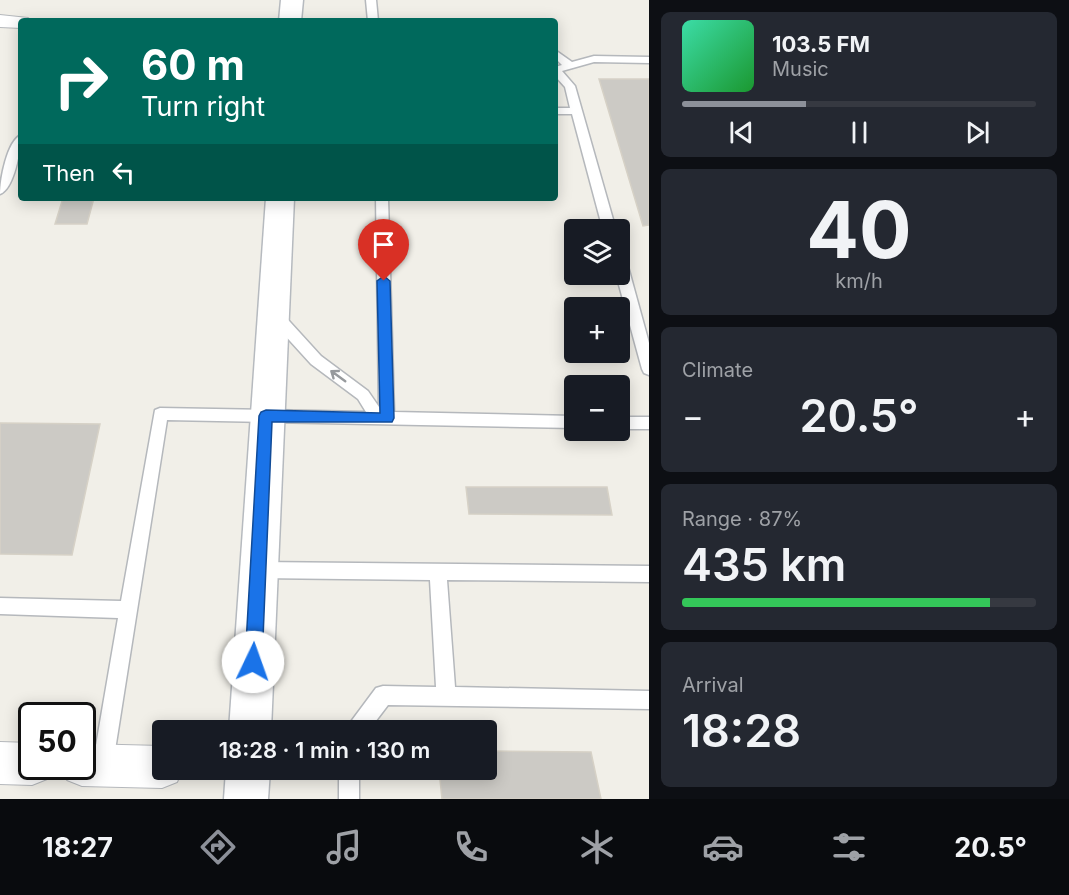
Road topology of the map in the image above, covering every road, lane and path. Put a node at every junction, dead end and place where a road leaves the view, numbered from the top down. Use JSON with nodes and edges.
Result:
{"nodes":[{"id":1,"x":292,"y":0,"type":"edge"},
{"id":2,"x":371,"y":0,"type":"edge"},
{"id":3,"x":290,"y":18,"type":"edge"},
{"id":4,"x":373,"y":18,"type":"edge"},
{"id":5,"x":0,"y":21,"type":"edge"},
{"id":6,"x":18,"y":21,"type":"edge"},
{"id":7,"x":558,"y":56,"type":"edge"},
{"id":8,"x":649,"y":60,"type":"edge"},
{"id":9,"x":569,"y":65,"type":"junction"},
{"id":10,"x":558,"y":69,"type":"edge"},
{"id":11,"x":558,"y":73,"type":"edge"},
{"id":12,"x":558,"y":111,"type":"edge"},
{"id":13,"x":577,"y":111,"type":"junction"},
{"id":14,"x":18,"y":146,"type":"edge"},
{"id":15,"x":0,"y":190,"type":"edge"},
{"id":16,"x":280,"y":201,"type":"edge"},
{"id":17,"x":382,"y":201,"type":"edge"},
{"id":18,"x":607,"y":219,"type":"edge"},
{"id":19,"x":626,"y":285,"type":"edge"},
{"id":20,"x":273,"y":312,"type":"junction"},
{"id":21,"x":649,"y":369,"type":"edge"},
{"id":22,"x":266,"y":416,"type":"junction"},
{"id":23,"x":383,"y":418,"type":"junction"},
{"id":24,"x":564,"y":422,"type":"edge"},
{"id":25,"x":630,"y":423,"type":"edge"},
{"id":26,"x":649,"y":423,"type":"edge"},
{"id":27,"x":258,"y":570,"type":"junction"},
{"id":28,"x":438,"y":572,"type":"junction"},
{"id":29,"x":649,"y":574,"type":"edge"},
{"id":30,"x":0,"y":606,"type":"edge"},
{"id":31,"x":128,"y":610,"type":"junction"},
{"id":32,"x":446,"y":696,"type":"junction"},
{"id":33,"x":649,"y":700,"type":"edge"},
{"id":34,"x":250,"y":720,"type":"edge"},
{"id":35,"x":364,"y":720,"type":"edge"},
{"id":36,"x":96,"y":749,"type":"edge"},
{"id":37,"x":0,"y":762,"type":"edge"},
{"id":38,"x":18,"y":763,"type":"edge"},
{"id":39,"x":96,"y":766,"type":"edge"},
{"id":40,"x":152,"y":767,"type":"edge"},
{"id":41,"x":247,"y":780,"type":"edge"},
{"id":42,"x":349,"y":780,"type":"edge"},
{"id":43,"x":246,"y":799,"type":"edge"},
{"id":44,"x":349,"y":799,"type":"edge"}],
"edges":[{"from":1,"to":3,"type":"main road"},
{"from":2,"to":4,"type":"lane"},
{"from":5,"to":6,"type":"street"},
{"from":7,"to":9,"type":"lane"},
{"from":8,"to":9,"type":"lane"},
{"from":9,"to":10,"type":"lane"},
{"from":11,"to":13,"type":"lane"},
{"from":12,"to":13,"type":"lane"},
{"from":13,"to":18,"type":"lane"},
{"from":14,"to":15,"type":"lane"},
{"from":16,"to":20,"type":"main road"},
{"from":17,"to":23,"type":"lane"},
{"from":19,"to":21,"type":"lane"},
{"from":20,"to":22,"type":"main road"},
{"from":23,"to":20,"type":"lane","one_way":true},
{"from":22,"to":23,"type":"lane"},
{"from":22,"to":27,"type":"main road"},
{"from":22,"to":31,"type":"lane"},
{"from":23,"to":24,"type":"lane"},
{"from":25,"to":26,"type":"lane"},
{"from":27,"to":28,"type":"lane"},
{"from":27,"to":34,"type":"main road"},
{"from":28,"to":29,"type":"lane"},
{"from":28,"to":32,"type":"lane"},
{"from":30,"to":31,"type":"lane"},
{"from":31,"to":36,"type":"lane"},
{"from":32,"to":33,"type":"lane"},
{"from":32,"to":35,"type":"lane"},
{"from":37,"to":38,"type":"street"},
{"from":39,"to":40,"type":"street"},
{"from":41,"to":43,"type":"main road"},
{"from":42,"to":44,"type":"lane"}]}
